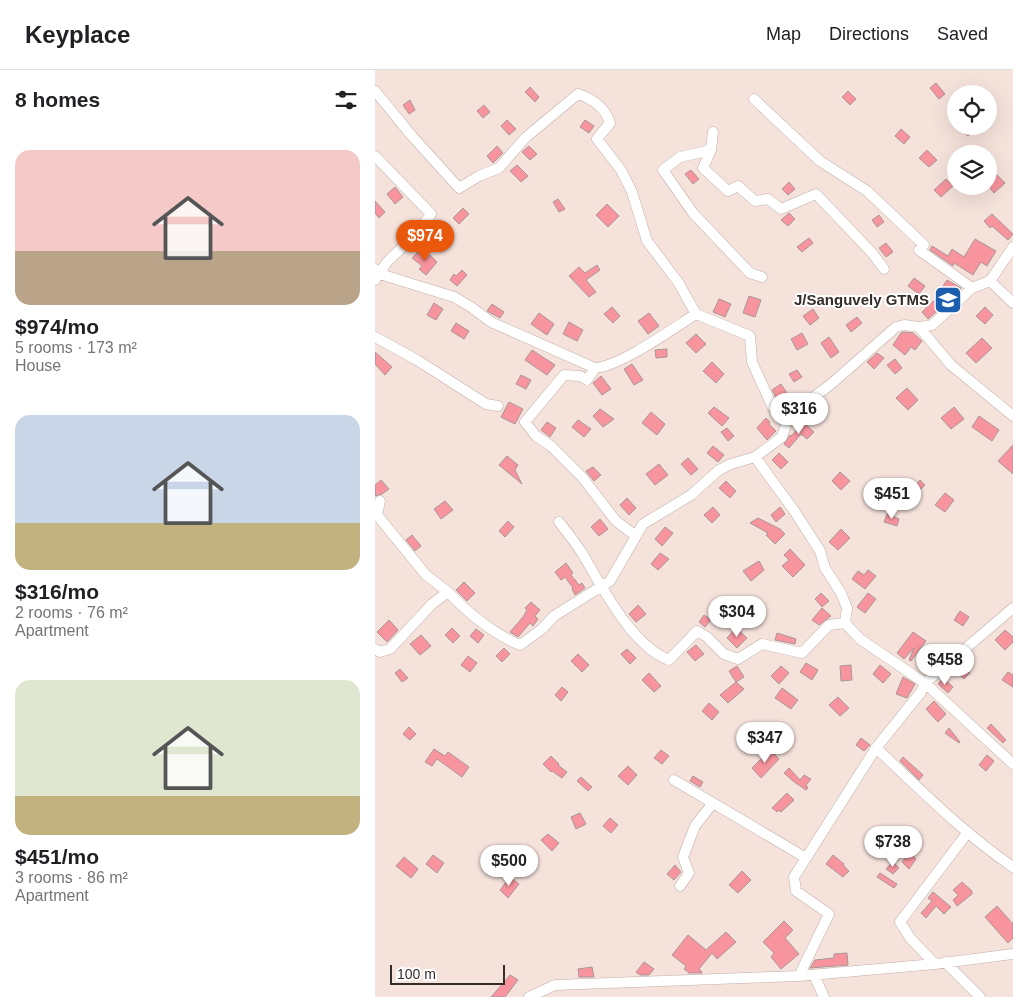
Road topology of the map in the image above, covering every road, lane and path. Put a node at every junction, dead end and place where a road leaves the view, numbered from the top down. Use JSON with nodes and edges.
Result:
{"nodes":[{"id":1,"x":375,"y":91,"type":"edge"},
{"id":2,"x":753,"y":99,"type":"dead end"},
{"id":3,"x":713,"y":132,"type":"dead end"},
{"id":4,"x":711,"y":150,"type":"junction"},
{"id":5,"x":375,"y":156,"type":"edge"},
{"id":6,"x":1013,"y":247,"type":"edge"},
{"id":7,"x":884,"y":269,"type":"dead end"},
{"id":8,"x":377,"y":274,"type":"edge"},
{"id":9,"x":762,"y":277,"type":"dead end"},
{"id":10,"x":990,"y":281,"type":"junction"},
{"id":11,"x":972,"y":288,"type":"junction"},
{"id":12,"x":1013,"y":303,"type":"edge"},
{"id":13,"x":696,"y":314,"type":"junction"},
{"id":14,"x":919,"y":327,"type":"junction"},
{"id":15,"x":375,"y":337,"type":"edge"},
{"id":16,"x":595,"y":368,"type":"junction"},
{"id":17,"x":498,"y":406,"type":"dead end"},
{"id":18,"x":1013,"y":416,"type":"edge"},
{"id":19,"x":787,"y":422,"type":"junction"},
{"id":20,"x":755,"y":457,"type":"junction"},
{"id":21,"x":380,"y":501,"type":"dead end"},
{"id":22,"x":376,"y":514,"type":"edge"},
{"id":23,"x":559,"y":522,"type":"dead end"},
{"id":24,"x":636,"y":536,"type":"junction"},
{"id":25,"x":601,"y":587,"type":"junction"},
{"id":26,"x":447,"y":592,"type":"junction"},
{"id":27,"x":1013,"y":608,"type":"edge"},
{"id":28,"x":845,"y":623,"type":"junction"},
{"id":29,"x":375,"y":648,"type":"edge"},
{"id":30,"x":925,"y":683,"type":"junction"},
{"id":31,"x":876,"y":748,"type":"junction"},
{"id":32,"x":1013,"y":764,"type":"edge"},
{"id":33,"x":674,"y":780,"type":"dead end"},
{"id":34,"x":713,"y":804,"type":"junction"},
{"id":35,"x":968,"y":832,"type":"junction"},
{"id":36,"x":806,"y":858,"type":"junction"},
{"id":37,"x":1013,"y":867,"type":"edge"},
{"id":38,"x":680,"y":886,"type":"dead end"},
{"id":39,"x":1013,"y":954,"type":"edge"},
{"id":40,"x":940,"y":963,"type":"junction"},
{"id":41,"x":815,"y":975,"type":"junction"},
{"id":42,"x":799,"y":976,"type":"junction"},
{"id":43,"x":529,"y":997,"type":"edge"},
{"id":44,"x":825,"y":997,"type":"edge"},
{"id":45,"x":980,"y":997,"type":"edge"}],
"edges":[{"from":1,"to":13,"type":"street"},
{"from":2,"to":11,"type":"street"},
{"from":3,"to":4,"type":"street"},
{"from":4,"to":7,"type":"street"},
{"from":4,"to":9,"type":"street"},
{"from":5,"to":8,"type":"street"},
{"from":6,"to":10,"type":"street"},
{"from":8,"to":16,"type":"street"},
{"from":10,"to":11,"type":"street"},
{"from":10,"to":12,"type":"street"},
{"from":11,"to":14,"type":"street"},
{"from":13,"to":16,"type":"street"},
{"from":13,"to":19,"type":"street"},
{"from":14,"to":18,"type":"street"},
{"from":14,"to":19,"type":"street"},
{"from":15,"to":17,"type":"street"},
{"from":16,"to":24,"type":"street"},
{"from":19,"to":20,"type":"street"},
{"from":20,"to":24,"type":"street"},
{"from":20,"to":28,"type":"street"},
{"from":21,"to":22,"type":"street"},
{"from":22,"to":26,"type":"street"},
{"from":23,"to":25,"type":"street"},
{"from":24,"to":25,"type":"street"},
{"from":25,"to":26,"type":"street"},
{"from":25,"to":28,"type":"street"},
{"from":26,"to":29,"type":"street"},
{"from":27,"to":30,"type":"street"},
{"from":28,"to":30,"type":"street"},
{"from":30,"to":31,"type":"street"},
{"from":30,"to":32,"type":"street"},
{"from":31,"to":35,"type":"street"},
{"from":31,"to":36,"type":"street"},
{"from":33,"to":34,"type":"street"},
{"from":34,"to":36,"type":"street"},
{"from":34,"to":38,"type":"street"},
{"from":35,"to":37,"type":"street"},
{"from":35,"to":40,"type":"street"},
{"from":36,"to":42,"type":"street"},
{"from":39,"to":40,"type":"street"},
{"from":40,"to":41,"type":"street"},
{"from":40,"to":45,"type":"street"},
{"from":41,"to":42,"type":"street"},
{"from":41,"to":44,"type":"street"},
{"from":42,"to":43,"type":"street"}]}
